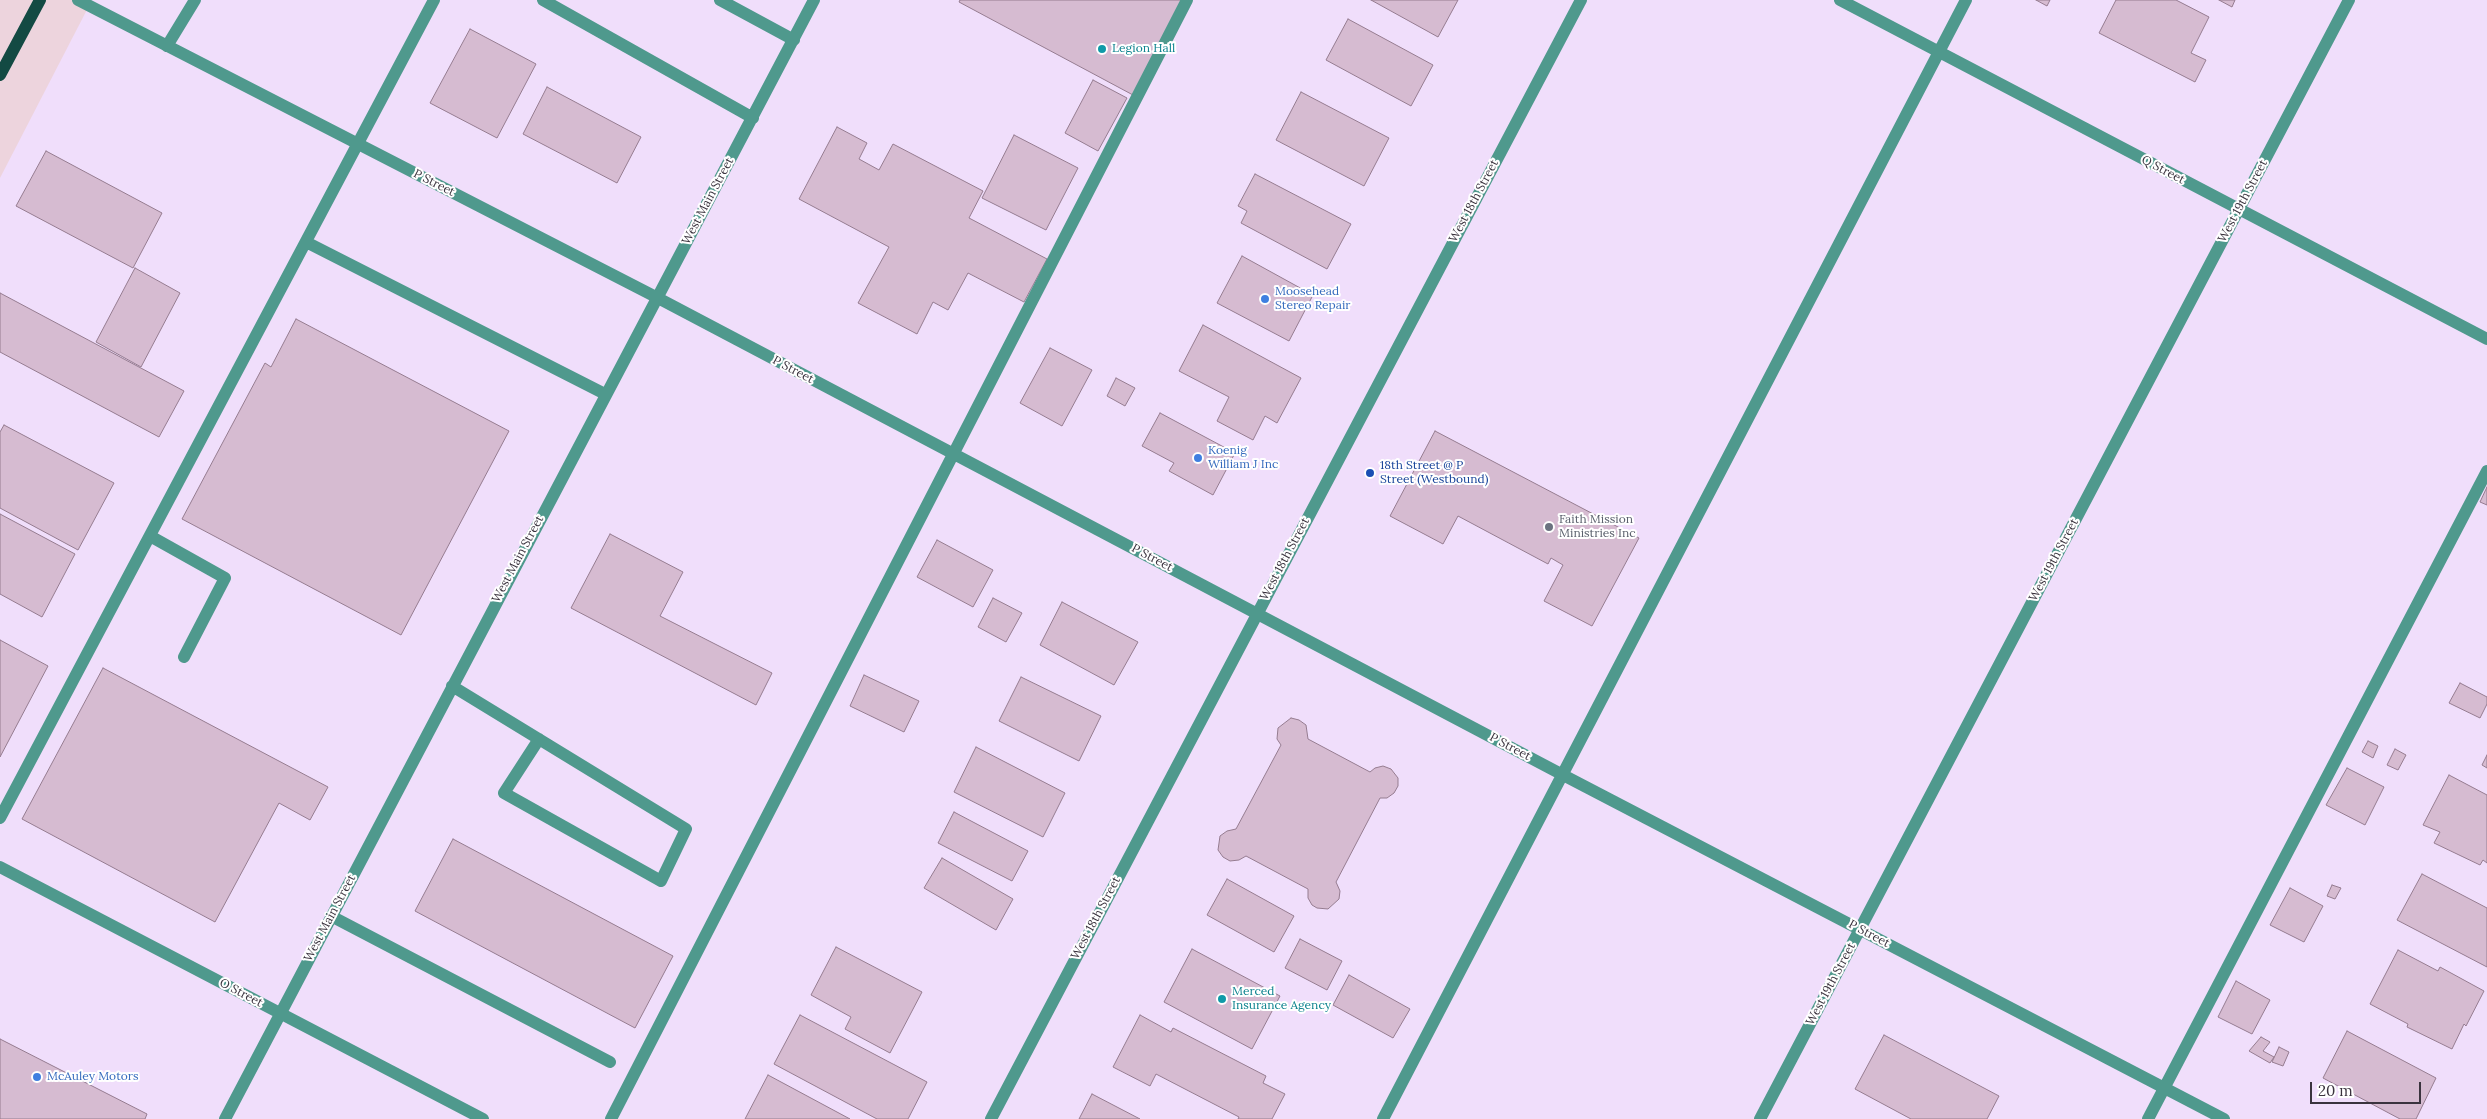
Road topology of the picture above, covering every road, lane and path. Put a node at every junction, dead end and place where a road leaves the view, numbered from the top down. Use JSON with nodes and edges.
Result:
{"nodes":[{"id":1,"x":40,"y":0,"type":"edge"},
{"id":2,"x":78,"y":0,"type":"edge"},
{"id":3,"x":195,"y":0,"type":"edge"},
{"id":4,"x":434,"y":0,"type":"edge"},
{"id":5,"x":543,"y":0,"type":"edge"},
{"id":6,"x":720,"y":0,"type":"edge"},
{"id":7,"x":814,"y":0,"type":"edge"},
{"id":8,"x":1187,"y":0,"type":"edge"},
{"id":9,"x":1581,"y":0,"type":"edge"},
{"id":10,"x":1840,"y":0,"type":"edge"},
{"id":11,"x":1966,"y":0,"type":"edge"},
{"id":12,"x":2349,"y":0,"type":"edge"},
{"id":13,"x":794,"y":40,"type":"junction"},
{"id":14,"x":167,"y":46,"type":"junction"},
{"id":15,"x":1939,"y":52,"type":"junction"},
{"id":16,"x":0,"y":75,"type":"edge"},
{"id":17,"x":753,"y":118,"type":"junction"},
{"id":18,"x":357,"y":144,"type":"junction"},
{"id":19,"x":2238,"y":210,"type":"junction"},
{"id":20,"x":306,"y":242,"type":"junction"},
{"id":21,"x":656,"y":297,"type":"junction"},
{"id":22,"x":2487,"y":339,"type":"edge"},
{"id":23,"x":605,"y":394,"type":"junction"},
{"id":24,"x":954,"y":455,"type":"junction"},
{"id":25,"x":2487,"y":471,"type":"edge"},
{"id":26,"x":150,"y":536,"type":"junction"},
{"id":27,"x":1256,"y":613,"type":"junction"},
{"id":28,"x":184,"y":657,"type":"dead end"},
{"id":29,"x":452,"y":686,"type":"junction"},
{"id":30,"x":539,"y":739,"type":"junction"},
{"id":31,"x":1563,"y":775,"type":"junction"},
{"id":32,"x":0,"y":818,"type":"edge"},
{"id":33,"x":0,"y":867,"type":"edge"},
{"id":34,"x":331,"y":916,"type":"junction"},
{"id":35,"x":1860,"y":929,"type":"junction"},
{"id":36,"x":280,"y":1013,"type":"junction"},
{"id":37,"x":610,"y":1062,"type":"dead end"},
{"id":38,"x":2164,"y":1088,"type":"junction"},
{"id":39,"x":459,"y":1114,"type":"edge"},
{"id":40,"x":225,"y":1119,"type":"edge"},
{"id":41,"x":483,"y":1119,"type":"edge"},
{"id":42,"x":611,"y":1119,"type":"edge"},
{"id":43,"x":990,"y":1119,"type":"edge"},
{"id":44,"x":1383,"y":1119,"type":"edge"},
{"id":45,"x":1760,"y":1119,"type":"edge"},
{"id":46,"x":2148,"y":1119,"type":"edge"},
{"id":47,"x":2224,"y":1119,"type":"edge"}],
"edges":[{"from":1,"to":16,"type":"main road"},
{"from":2,"to":14,"type":"street","name":"P Street"},
{"from":3,"to":14,"type":"street"},
{"from":4,"to":18,"type":"street"},
{"from":5,"to":17,"type":"street"},
{"from":6,"to":13,"type":"street"},
{"from":7,"to":13,"type":"street","name":"West Main Street"},
{"from":8,"to":24,"type":"street"},
{"from":9,"to":27,"type":"street","name":"West 18th Street"},
{"from":10,"to":15,"type":"street","name":"Q Street"},
{"from":11,"to":15,"type":"street"},
{"from":12,"to":19,"type":"street","name":"West 19th Street"},
{"from":13,"to":17,"type":"street","name":"West Main Street"},
{"from":14,"to":18,"type":"street","name":"P Street"},
{"from":15,"to":19,"type":"street","name":"Q Street"},
{"from":15,"to":31,"type":"street"},
{"from":17,"to":21,"type":"street","name":"West Main Street"},
{"from":18,"to":20,"type":"street"},
{"from":18,"to":21,"type":"street","name":"P Street"},
{"from":19,"to":22,"type":"street","name":"Q Street"},
{"from":19,"to":35,"type":"street","name":"West 19th Street"},
{"from":20,"to":23,"type":"street"},
{"from":20,"to":26,"type":"street"},
{"from":21,"to":23,"type":"street","name":"West Main Street"},
{"from":21,"to":24,"type":"street","name":"P Street"},
{"from":23,"to":29,"type":"street","name":"West Main Street"},
{"from":24,"to":27,"type":"street","name":"P Street"},
{"from":24,"to":42,"type":"street"},
{"from":25,"to":38,"type":"street"},
{"from":26,"to":28,"type":"street"},
{"from":26,"to":32,"type":"street"},
{"from":27,"to":31,"type":"street","name":"P Street"},
{"from":27,"to":43,"type":"street","name":"West 18th Street"},
{"from":29,"to":30,"type":"street"},
{"from":29,"to":34,"type":"street","name":"West Main Street"},
{"from":30,"to":30,"type":"street"},
{"from":31,"to":35,"type":"street","name":"P Street"},
{"from":31,"to":44,"type":"street"},
{"from":33,"to":36,"type":"street","name":"O Street"},
{"from":34,"to":36,"type":"street","name":"West Main Street"},
{"from":34,"to":37,"type":"street"},
{"from":35,"to":38,"type":"street","name":"P Street"},
{"from":35,"to":45,"type":"street","name":"West 19th Street"},
{"from":36,"to":39,"type":"street","name":"O Street"},
{"from":36,"to":40,"type":"street","name":"West Main Street"},
{"from":38,"to":46,"type":"street"},
{"from":38,"to":47,"type":"street","name":"P Street"},
{"from":39,"to":41,"type":"street","name":"O Street"}]}
